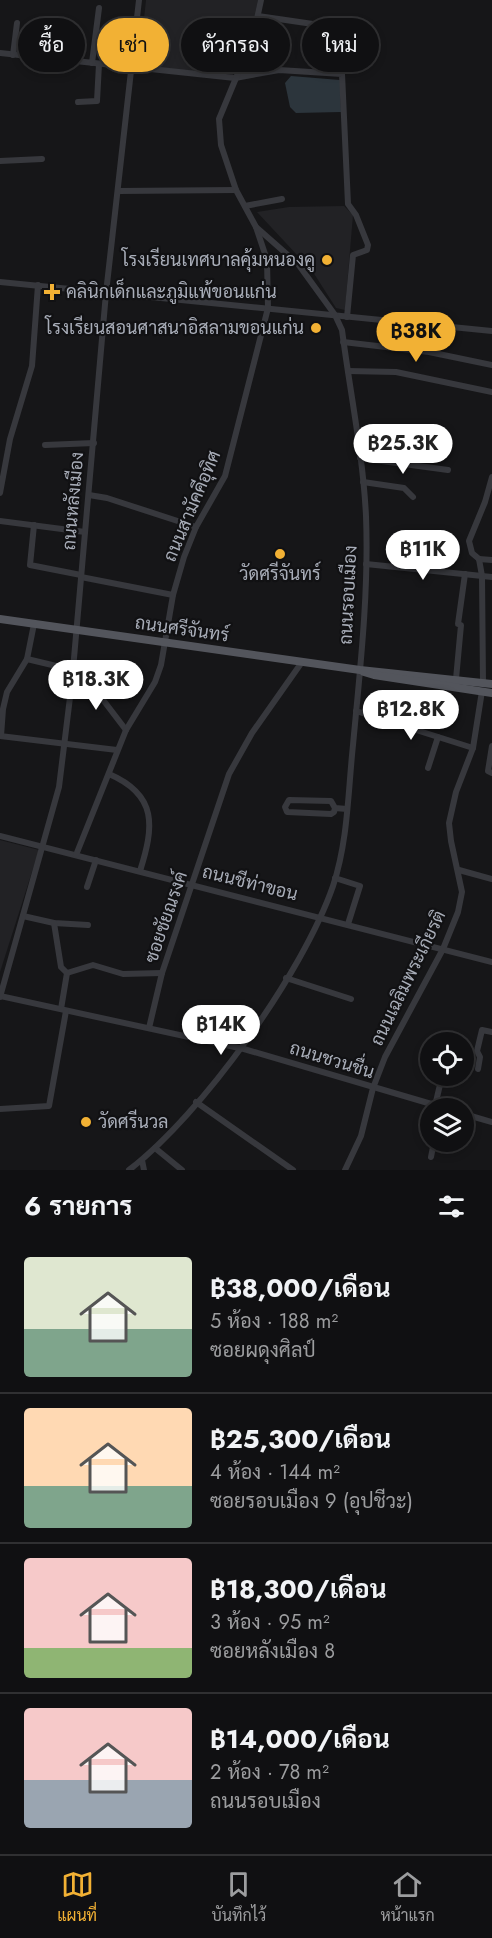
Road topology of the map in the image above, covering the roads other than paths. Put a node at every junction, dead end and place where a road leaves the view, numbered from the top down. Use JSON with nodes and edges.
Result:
{"nodes":[{"id":1,"x":139,"y":0,"type":"edge"},
{"id":2,"x":261,"y":0,"type":"edge"},
{"id":3,"x":99,"y":8,"type":"dead end"},
{"id":4,"x":258,"y":16,"type":"junction"},
{"id":5,"x":137,"y":18,"type":"edge"},
{"id":6,"x":302,"y":22,"type":"edge"},
{"id":7,"x":17,"y":23,"type":"dead end"},
{"id":8,"x":0,"y":53,"type":"edge"},
{"id":9,"x":13,"y":55,"type":"junction"},
{"id":10,"x":96,"y":64,"type":"junction"},
{"id":11,"x":131,"y":72,"type":"edge"},
{"id":12,"x":169,"y":72,"type":"edge"},
{"id":13,"x":235,"y":78,"type":"junction"},
{"id":14,"x":78,"y":102,"type":"dead end"},
{"id":15,"x":42,"y":159,"type":"dead end"},
{"id":16,"x":0,"y":161,"type":"edge"},
{"id":17,"x":236,"y":190,"type":"junction"},
{"id":18,"x":119,"y":191,"type":"junction"},
{"id":19,"x":282,"y":199,"type":"dead end"},
{"id":20,"x":245,"y":206,"type":"junction"},
{"id":21,"x":256,"y":227,"type":"junction"},
{"id":22,"x":0,"y":282,"type":"edge"},
{"id":23,"x":38,"y":285,"type":"junction"},
{"id":24,"x":106,"y":292,"type":"junction"},
{"id":25,"x":267,"y":308,"type":"junction"},
{"id":26,"x":335,"y":315,"type":"junction"},
{"id":27,"x":347,"y":316,"type":"junction"},
{"id":28,"x":492,"y":332,"type":"edge"},
{"id":29,"x":343,"y":342,"type":"junction"},
{"id":30,"x":492,"y":365,"type":"edge"},
{"id":31,"x":348,"y":371,"type":"junction"},
{"id":32,"x":492,"y":392,"type":"edge"},
{"id":33,"x":94,"y":443,"type":"junction"},
{"id":34,"x":45,"y":446,"type":"dead end"},
{"id":35,"x":360,"y":458,"type":"junction"},
{"id":36,"x":448,"y":470,"type":"dead end"},
{"id":37,"x":492,"y":477,"type":"edge"},
{"id":38,"x":363,"y":482,"type":"junction"},
{"id":39,"x":0,"y":494,"type":"edge"},
{"id":40,"x":89,"y":495,"type":"junction"},
{"id":41,"x":413,"y":497,"type":"dead end"},
{"id":42,"x":0,"y":521,"type":"edge"},
{"id":43,"x":34,"y":525,"type":"junction"},
{"id":44,"x":196,"y":526,"type":"junction"},
{"id":45,"x":85,"y":532,"type":"junction"},
{"id":46,"x":479,"y":559,"type":"junction"},
{"id":47,"x":492,"y":560,"type":"edge"},
{"id":48,"x":366,"y":564,"type":"junction"},
{"id":49,"x":465,"y":574,"type":"junction"},
{"id":50,"x":81,"y":576,"type":"junction"},
{"id":51,"x":482,"y":576,"type":"junction"},
{"id":52,"x":492,"y":577,"type":"edge"},
{"id":53,"x":174,"y":595,"type":"junction"},
{"id":54,"x":0,"y":619,"type":"edge"},
{"id":55,"x":34,"y":624,"type":"junction"},
{"id":56,"x":76,"y":630,"type":"junction"},
{"id":57,"x":165,"y":642,"type":"junction"},
{"id":58,"x":27,"y":659,"type":"junction"},
{"id":59,"x":302,"y":662,"type":"junction"},
{"id":60,"x":73,"y":670,"type":"junction"},
{"id":61,"x":360,"y":670,"type":"junction"},
{"id":62,"x":456,"y":680,"type":"junction"},
{"id":63,"x":72,"y":681,"type":"junction"},
{"id":64,"x":486,"y":686,"type":"edge"},
{"id":65,"x":492,"y":693,"type":"edge"},
{"id":66,"x":356,"y":711,"type":"junction"},
{"id":67,"x":126,"y":730,"type":"junction"},
{"id":68,"x":1,"y":736,"type":"edge"},
{"id":69,"x":438,"y":737,"type":"junction"},
{"id":70,"x":65,"y":744,"type":"junction"},
{"id":71,"x":492,"y":746,"type":"edge"},
{"id":72,"x":473,"y":748,"type":"junction"},
{"id":73,"x":117,"y":750,"type":"junction"},
{"id":74,"x":428,"y":768,"type":"dead end"},
{"id":75,"x":490,"y":772,"type":"edge"},
{"id":76,"x":109,"y":774,"type":"junction"},
{"id":77,"x":335,"y":808,"type":"junction"},
{"id":78,"x":347,"y":809,"type":"junction"},
{"id":79,"x":0,"y":836,"type":"edge"},
{"id":80,"x":44,"y":847,"type":"junction"},
{"id":81,"x":76,"y":855,"type":"junction"},
{"id":82,"x":96,"y":860,"type":"junction"},
{"id":83,"x":459,"y":870,"type":"junction"},
{"id":84,"x":140,"y":871,"type":"junction"},
{"id":85,"x":335,"y":878,"type":"junction"},
{"id":86,"x":492,"y":879,"type":"edge"},
{"id":87,"x":192,"y":884,"type":"junction"},
{"id":88,"x":87,"y":887,"type":"dead end"},
{"id":89,"x":23,"y":916,"type":"junction"},
{"id":90,"x":320,"y":917,"type":"junction"},
{"id":91,"x":54,"y":923,"type":"junction"},
{"id":92,"x":348,"y":924,"type":"junction"},
{"id":93,"x":88,"y":925,"type":"dead end"},
{"id":94,"x":443,"y":949,"type":"junction"},
{"id":95,"x":492,"y":962,"type":"edge"},
{"id":96,"x":67,"y":973,"type":"junction"},
{"id":97,"x":162,"y":973,"type":"junction"},
{"id":98,"x":286,"y":978,"type":"junction"},
{"id":99,"x":0,"y":996,"type":"edge"},
{"id":100,"x":351,"y":999,"type":"dead end"},
{"id":101,"x":64,"y":1010,"type":"junction"},
{"id":102,"x":150,"y":1028,"type":"junction"},
{"id":103,"x":492,"y":1032,"type":"edge"},
{"id":104,"x":240,"y":1048,"type":"junction"},
{"id":105,"x":478,"y":1069,"type":"dead end"},
{"id":106,"x":374,"y":1088,"type":"junction"},
{"id":107,"x":420,"y":1101,"type":"edge"},
{"id":108,"x":196,"y":1102,"type":"junction"},
{"id":109,"x":0,"y":1109,"type":"edge"},
{"id":110,"x":474,"y":1117,"type":"edge"},
{"id":111,"x":492,"y":1122,"type":"edge"},
{"id":112,"x":154,"y":1148,"type":"junction"},
{"id":113,"x":432,"y":1152,"type":"edge"},
{"id":114,"x":431,"y":1157,"type":"dead end"},
{"id":115,"x":141,"y":1160,"type":"junction"},
{"id":116,"x":129,"y":1170,"type":"edge"},
{"id":117,"x":144,"y":1170,"type":"edge"},
{"id":118,"x":182,"y":1170,"type":"edge"},
{"id":119,"x":293,"y":1170,"type":"edge"},
{"id":120,"x":345,"y":1170,"type":"edge"}],
"edges":[{"from":1,"to":5,"type":"street","name":"ถนนหลังเมือง"},
{"from":2,"to":4,"type":"street","name":"ถนนรอบเมือง"},
{"from":3,"to":10,"type":"street"},
{"from":4,"to":6,"type":"street"},
{"from":4,"to":13,"type":"street","name":"ถนนรอบเมือง"},
{"from":7,"to":9,"type":"street"},
{"from":8,"to":9,"type":"street"},
{"from":9,"to":10,"type":"street"},
{"from":10,"to":14,"type":"street"},
{"from":11,"to":18,"type":"street","name":"ถนนหลังเมือง"},
{"from":12,"to":13,"type":"street"},
{"from":13,"to":17,"type":"street","name":"ถนนรอบเมือง"},
{"from":13,"to":27,"type":"street"},
{"from":15,"to":16,"type":"street"},
{"from":17,"to":18,"type":"street"},
{"from":17,"to":20,"type":"street","name":"ถนนรอบเมือง"},
{"from":18,"to":24,"type":"street","name":"ถนนหลังเมือง"},
{"from":19,"to":20,"type":"street"},
{"from":20,"to":21,"type":"street","name":"ถนนรอบเมือง"},
{"from":21,"to":25,"type":"street","name":"ถนนสามัคคีอุทิศ"},
{"from":21,"to":26,"type":"street","name":"ถนนรอบเมือง"},
{"from":22,"to":23,"type":"street"},
{"from":23,"to":24,"type":"street"},
{"from":23,"to":39,"type":"street"},
{"from":24,"to":25,"type":"street"},
{"from":24,"to":33,"type":"street","name":"ถนนหลังเมือง"},
{"from":25,"to":26,"type":"street"},
{"from":25,"to":44,"type":"street","name":"ถนนสามัคคีอุทิศ"},
{"from":26,"to":27,"type":"street"},
{"from":26,"to":29,"type":"street","name":"ถนนรอบเมือง"},
{"from":27,"to":28,"type":"street"},
{"from":29,"to":30,"type":"street"},
{"from":29,"to":31,"type":"street","name":"ถนนรอบเมือง"},
{"from":31,"to":32,"type":"street"},
{"from":31,"to":35,"type":"street","name":"ถนนรอบเมือง"},
{"from":33,"to":34,"type":"street"},
{"from":33,"to":40,"type":"street","name":"ถนนหลังเมือง"},
{"from":35,"to":36,"type":"street"},
{"from":35,"to":38,"type":"street","name":"ถนนรอบเมือง"},
{"from":37,"to":46,"type":"street","name":"ถนนเฉลิมพระเกียรติ"},
{"from":38,"to":41,"type":"street"},
{"from":38,"to":48,"type":"street","name":"ถนนรอบเมือง"},
{"from":40,"to":44,"type":"street"},
{"from":40,"to":45,"type":"street","name":"ถนนหลังเมือง"},
{"from":42,"to":43,"type":"street"},
{"from":43,"to":45,"type":"street"},
{"from":43,"to":50,"type":"street"},
{"from":44,"to":53,"type":"street","name":"ถนนสามัคคีอุทิศ"},
{"from":45,"to":50,"type":"street","name":"ถนนหลังเมือง"},
{"from":46,"to":47,"type":"street"},
{"from":46,"to":51,"type":"street","name":"ถนนเฉลิมพระเกียรติ"},
{"from":48,"to":49,"type":"street"},
{"from":48,"to":61,"type":"street","name":"ถนนรอบเมือง"},
{"from":49,"to":51,"type":"street"},
{"from":49,"to":62,"type":"street"},
{"from":50,"to":53,"type":"street"},
{"from":50,"to":56,"type":"street","name":"ถนนหลังเมือง"},
{"from":51,"to":52,"type":"street"},
{"from":51,"to":64,"type":"street","name":"ถนนเฉลิมพระเกียรติ"},
{"from":53,"to":57,"type":"street","name":"ถนนสามัคคีอุทิศ"},
{"from":54,"to":55,"type":"main road","name":"ถนนศรีจันทร์"},
{"from":55,"to":56,"type":"main road","name":"ถนนศรีจันทร์"},
{"from":55,"to":58,"type":"street"},
{"from":56,"to":57,"type":"main road","name":"ถนนศรีจันทร์"},
{"from":56,"to":60,"type":"street","name":"ถนนหลังเมือง"},
{"from":57,"to":59,"type":"main road","name":"ถนนศรีจันทร์"},
{"from":57,"to":67,"type":"street","name":"ถนนสามัคคีอุทิศ"},
{"from":58,"to":60,"type":"street"},
{"from":58,"to":68,"type":"street"},
{"from":59,"to":61,"type":"main road","name":"ถนนศรีจันทร์"},
{"from":59,"to":87,"type":"street","name":"ซอยชัยณรงค์"},
{"from":60,"to":63,"type":"street","name":"ถนนหลังเมือง"},
{"from":61,"to":62,"type":"main road","name":"ถนนศรีจันทร์"},
{"from":61,"to":64,"type":"main road","name":"ถนนศรีจันทร์"},
{"from":61,"to":66,"type":"street","name":"ถนนรอบเมือง"},
{"from":62,"to":64,"type":"main road","name":"ถนนศรีจันทร์"},
{"from":63,"to":67,"type":"street"},
{"from":63,"to":70,"type":"street","name":"ถนนหลังเมือง"},
{"from":64,"to":65,"type":"main road","name":"ถนนศรีจันทร์"},
{"from":64,"to":72,"type":"street","name":"ถนนเฉลิมพระเกียรติ"},
{"from":66,"to":69,"type":"street"},
{"from":66,"to":78,"type":"street","name":"ถนนรอบเมือง"},
{"from":67,"to":73,"type":"street","name":"ถนนสามัคคีอุทิศ"},
{"from":68,"to":70,"type":"street"},
{"from":69,"to":72,"type":"street"},
{"from":69,"to":74,"type":"street"},
{"from":70,"to":73,"type":"street"},
{"from":70,"to":80,"type":"street","name":"ถนนหลังเมือง"},
{"from":71,"to":75,"type":"street"},
{"from":72,"to":83,"type":"street","name":"ถนนเฉลิมพระเกียรติ"},
{"from":73,"to":76,"type":"street","name":"ถนนสามัคคีอุทิศ"},
{"from":76,"to":81,"type":"street","name":"ถนนสามัคคีอุทิศ"},
{"from":76,"to":84,"type":"street"},
{"from":77,"to":77,"type":"street"},
{"from":77,"to":78,"type":"street"},
{"from":78,"to":85,"type":"street","name":"ถนนรอบเมือง"},
{"from":79,"to":80,"type":"street","name":"ถนนชีท่าขอน"},
{"from":80,"to":81,"type":"street","name":"ถนนชีท่าขอน"},
{"from":80,"to":89,"type":"street","name":"ถนนหลังเมือง"},
{"from":81,"to":82,"type":"street","name":"ถนนชีท่าขอน"},
{"from":82,"to":84,"type":"street","name":"ถนนชีท่าขอน"},
{"from":82,"to":88,"type":"street"},
{"from":83,"to":86,"type":"street"},
{"from":83,"to":94,"type":"street","name":"ถนนเฉลิมพระเกียรติ"},
{"from":84,"to":87,"type":"street","name":"ถนนชีท่าขอน"},
{"from":85,"to":90,"type":"street","name":"ถนนรอบเมือง"},
{"from":85,"to":92,"type":"street"},
{"from":87,"to":90,"type":"street","name":"ถนนชีท่าขอน"},
{"from":87,"to":97,"type":"street","name":"ซอยชัยณรงค์"},
{"from":89,"to":91,"type":"street"},
{"from":89,"to":99,"type":"street","name":"ถนนหลังเมือง"},
{"from":90,"to":92,"type":"street","name":"ถนนชีท่าขอน"},
{"from":90,"to":98,"type":"street","name":"ถนนรอบเมือง"},
{"from":91,"to":93,"type":"street"},
{"from":91,"to":96,"type":"street"},
{"from":92,"to":94,"type":"street","name":"ถนนชีท่าขอน"},
{"from":94,"to":95,"type":"street","name":"ถนนชีท่าขอน"},
{"from":94,"to":106,"type":"street","name":"ถนนเฉลิมพระเกียรติ"},
{"from":96,"to":97,"type":"street"},
{"from":96,"to":101,"type":"street"},
{"from":97,"to":102,"type":"street","name":"ซอยชัยณรงค์"},
{"from":98,"to":100,"type":"street"},
{"from":98,"to":104,"type":"street","name":"ถนนรอบเมือง"},
{"from":99,"to":101,"type":"street","name":"ถนนชวนชื่น"},
{"from":101,"to":102,"type":"street","name":"ถนนชวนชื่น"},
{"from":101,"to":109,"type":"street"},
{"from":102,"to":104,"type":"street","name":"ถนนชวนชื่น"},
{"from":103,"to":105,"type":"street"},
{"from":104,"to":106,"type":"street","name":"ถนนชวนชื่น"},
{"from":104,"to":108,"type":"street","name":"ถนนรอบเมือง"},
{"from":106,"to":107,"type":"street","name":"ถนนชวนชื่น"},
{"from":106,"to":120,"type":"street","name":"ถนนเฉลิมพระเกียรติ"},
{"from":108,"to":112,"type":"street","name":"ถนนรอบเมือง"},
{"from":108,"to":119,"type":"street"},
{"from":110,"to":111,"type":"street"},
{"from":112,"to":115,"type":"street","name":"ถนนรอบเมือง"},
{"from":112,"to":118,"type":"street"},
{"from":113,"to":114,"type":"street"},
{"from":115,"to":116,"type":"street","name":"ถนนรอบเมือง"},
{"from":115,"to":117,"type":"street"}]}
